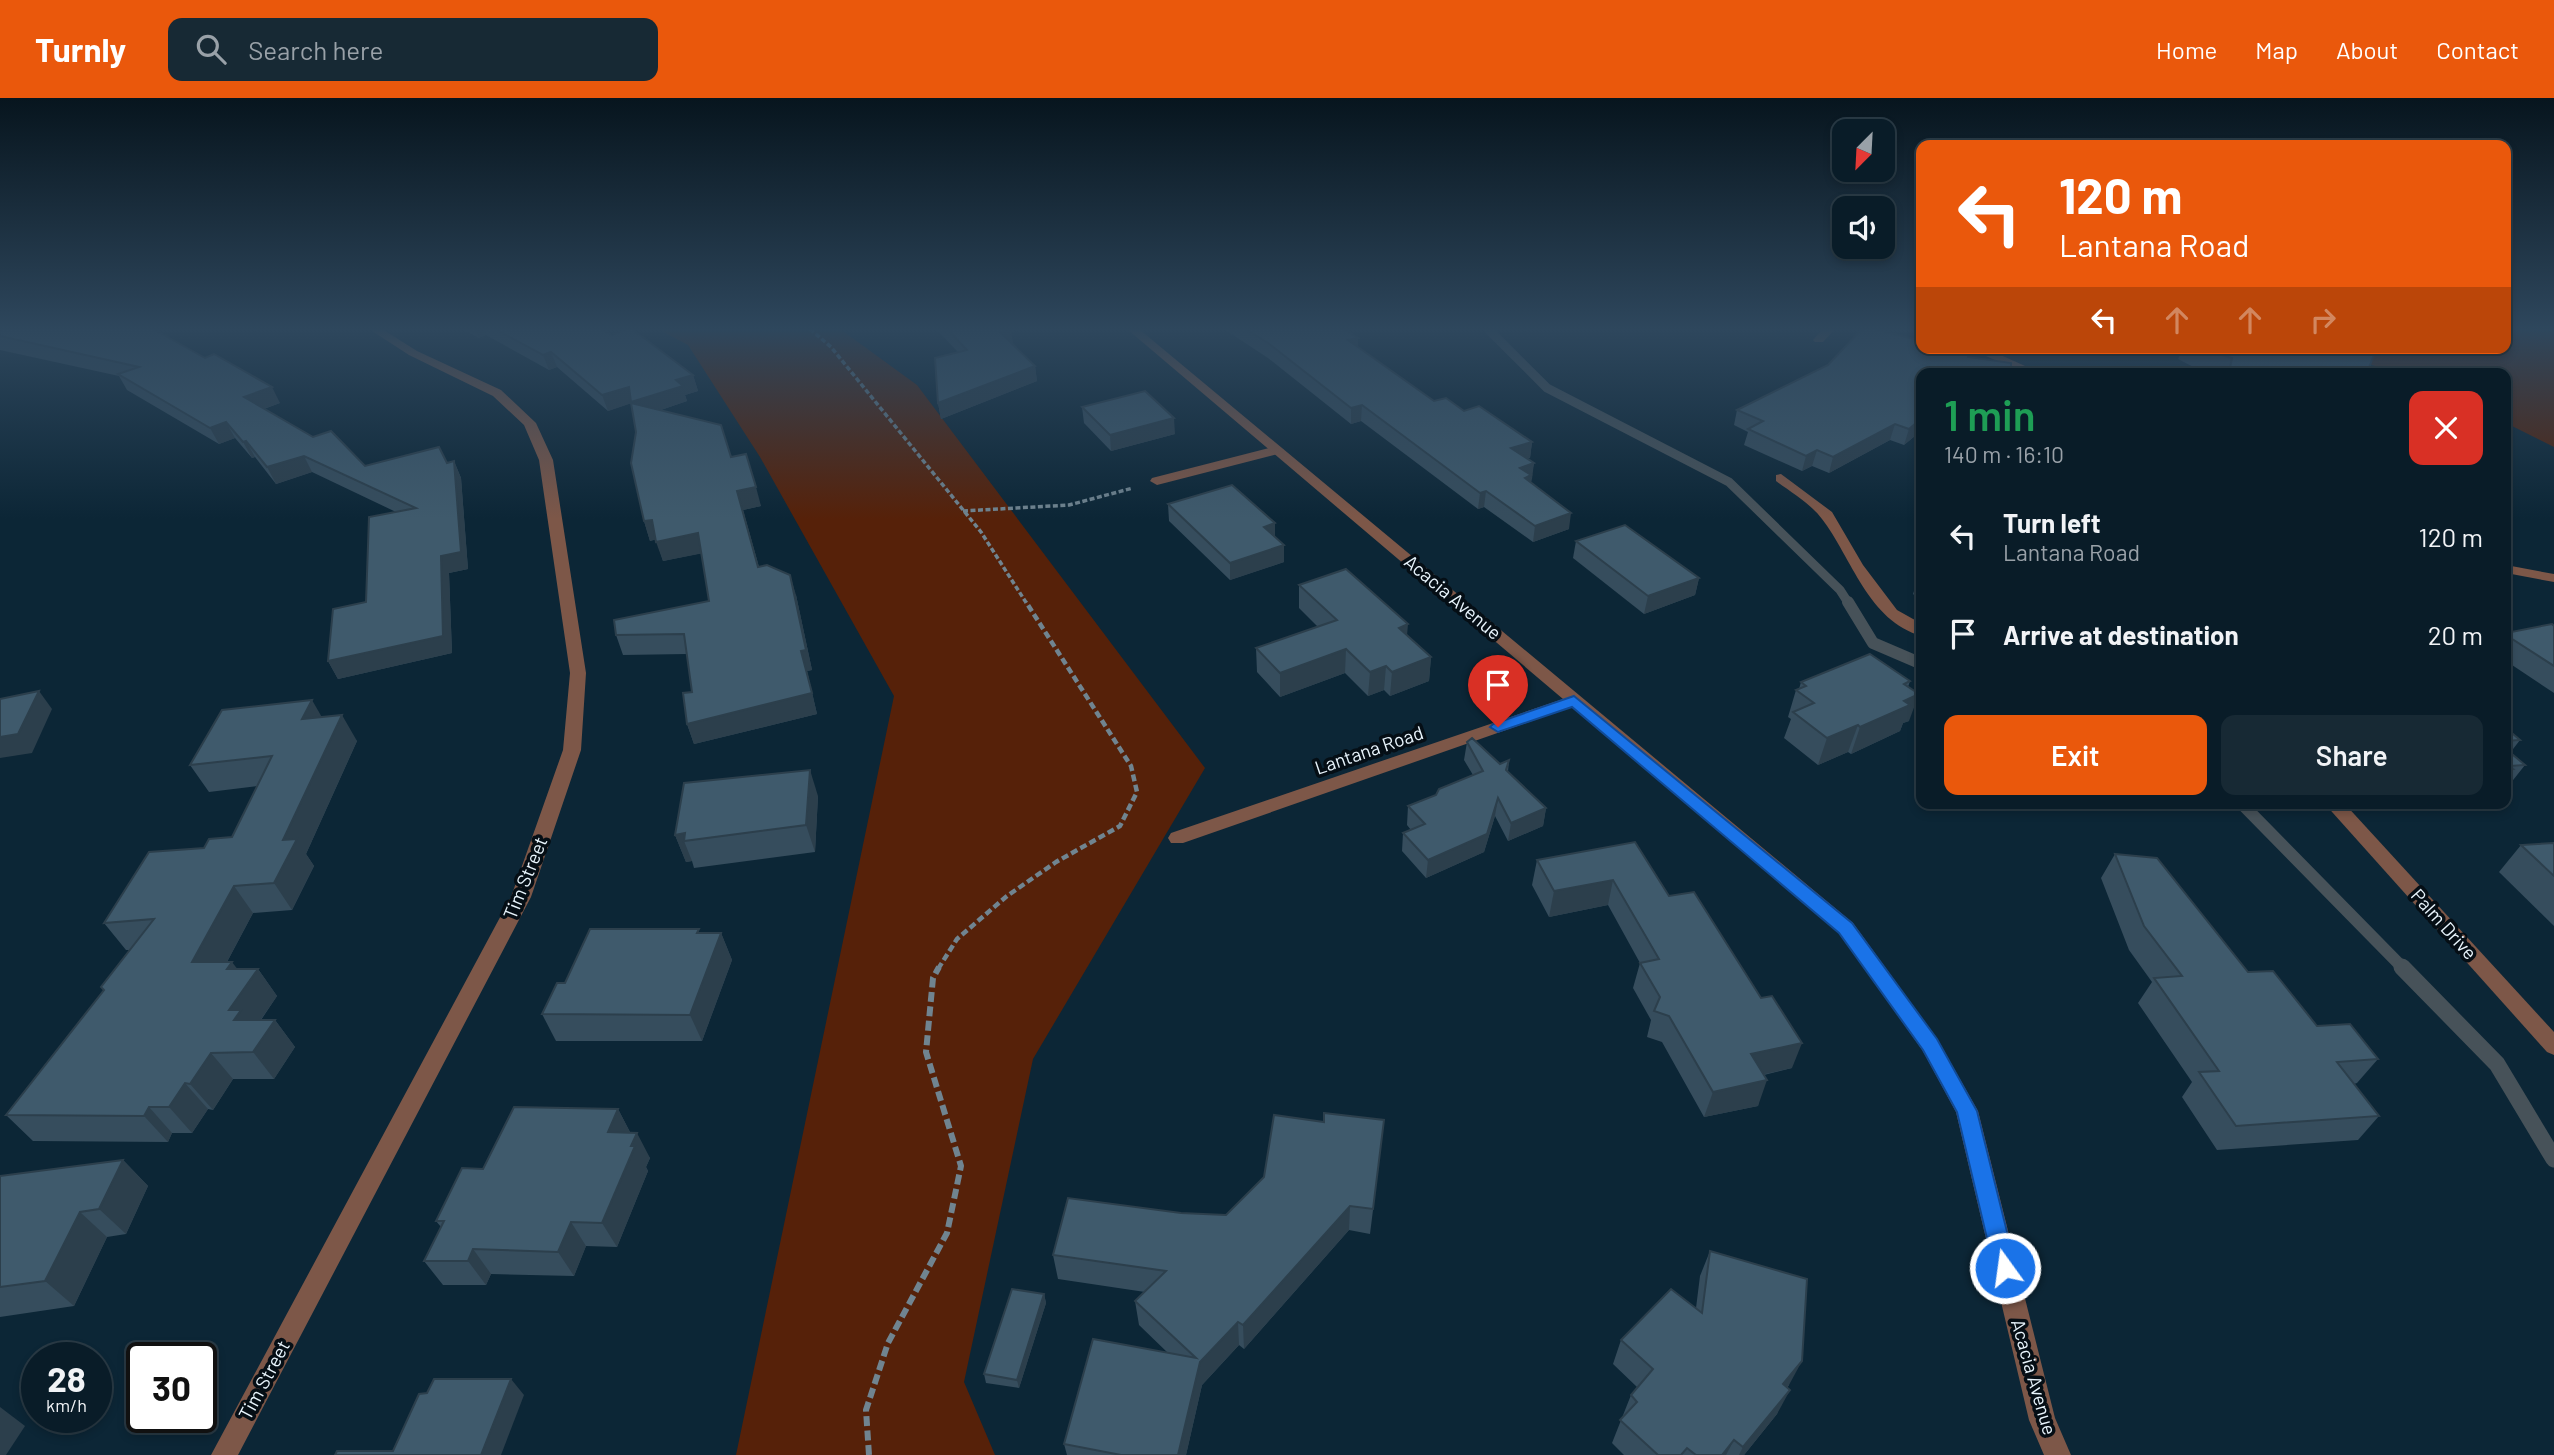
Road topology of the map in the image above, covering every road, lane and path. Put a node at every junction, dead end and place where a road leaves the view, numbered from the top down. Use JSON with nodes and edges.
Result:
{"nodes":[{"id":1,"x":496,"y":392,"type":"edge"},
{"id":2,"x":867,"y":392,"type":"edge"},
{"id":3,"x":1208,"y":392,"type":"edge"},
{"id":4,"x":1277,"y":450,"type":"junction"},
{"id":5,"x":1781,"y":478,"type":"dead end"},
{"id":6,"x":1157,"y":481,"type":"joint"},
{"id":7,"x":963,"y":511,"type":"junction"},
{"id":8,"x":2511,"y":570,"type":"edge"},
{"id":9,"x":2554,"y":578,"type":"edge"},
{"id":10,"x":1916,"y":627,"type":"edge"},
{"id":11,"x":1574,"y":701,"type":"junction"},
{"id":12,"x":2338,"y":809,"type":"edge"},
{"id":13,"x":1177,"y":838,"type":"dead end"},
{"id":14,"x":2554,"y":1046,"type":"edge"},
{"id":15,"x":225,"y":1455,"type":"edge"},
{"id":16,"x":869,"y":1455,"type":"edge"},
{"id":17,"x":2058,"y":1455,"type":"edge"}],
"edges":[{"from":1,"to":15,"type":"street","name":"Tim Street"},
{"from":2,"to":7,"type":"path"},
{"from":3,"to":4,"type":"street","name":"Acacia Avenue"},
{"from":4,"to":6,"type":"street"},
{"from":4,"to":11,"type":"street","name":"Acacia Avenue"},
{"from":5,"to":10,"type":"street"},
{"from":6,"to":7,"type":"path"},
{"from":7,"to":16,"type":"path"},
{"from":8,"to":9,"type":"street"},
{"from":11,"to":13,"type":"street","name":"Lantana Road"},
{"from":11,"to":17,"type":"street","name":"Acacia Avenue"},
{"from":12,"to":14,"type":"street","name":"Palm Drive"}]}
